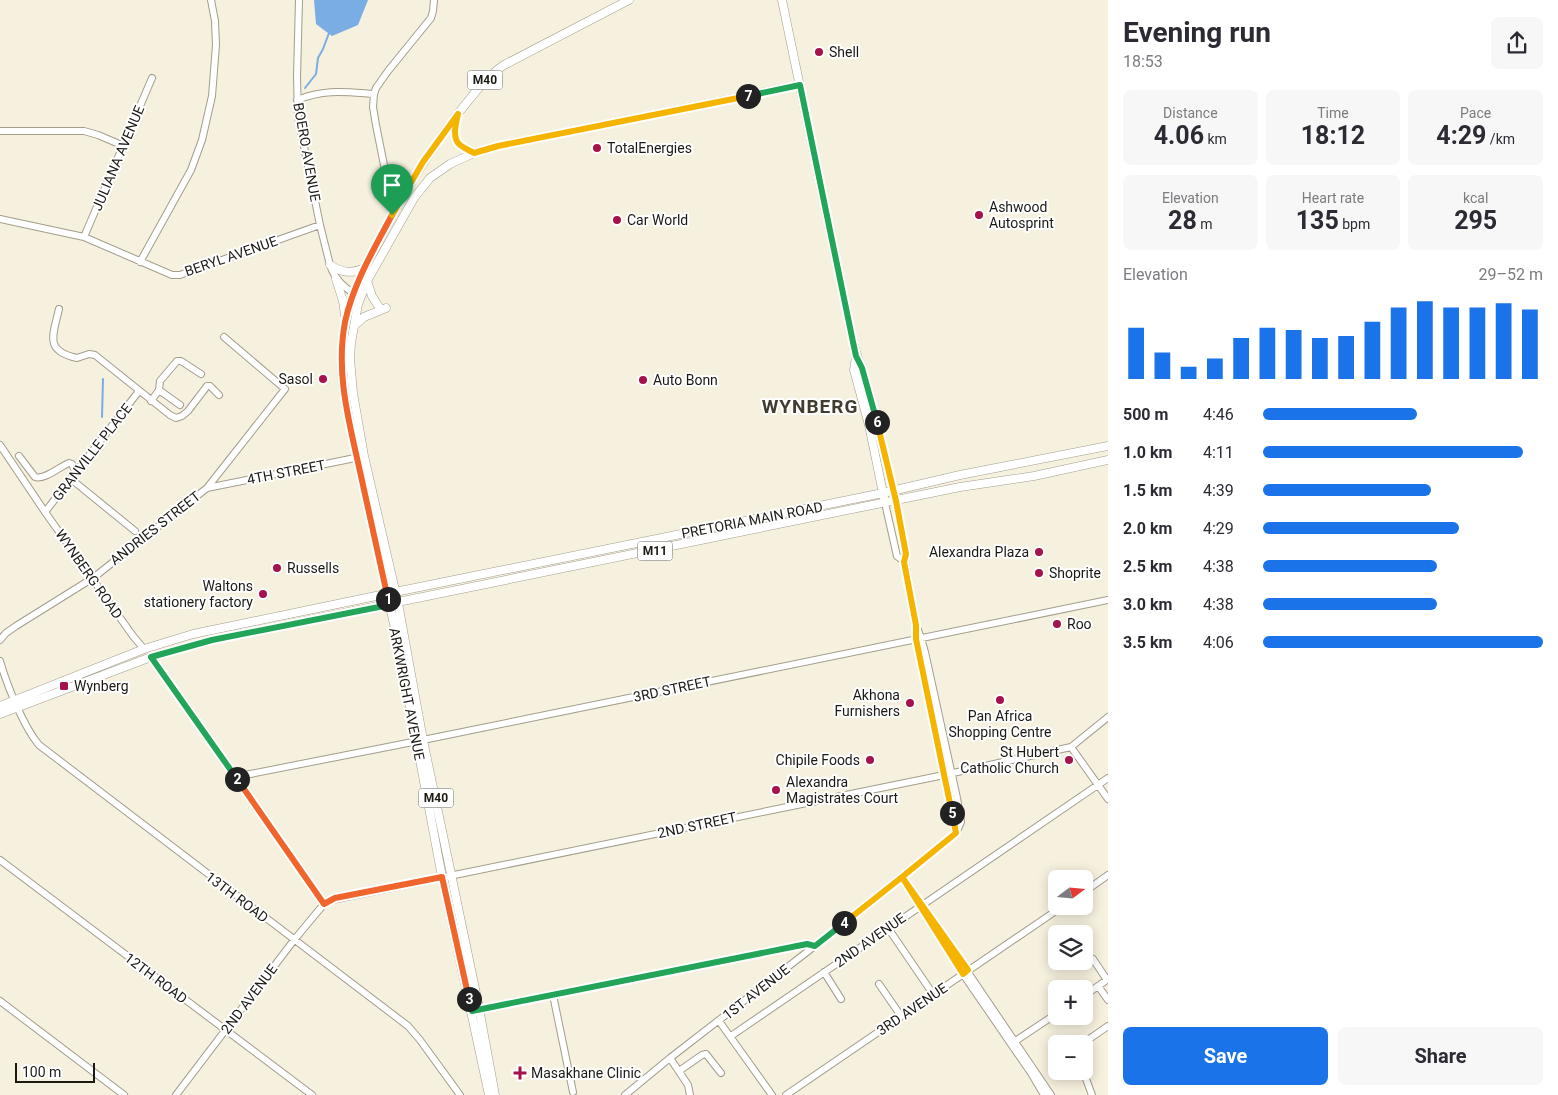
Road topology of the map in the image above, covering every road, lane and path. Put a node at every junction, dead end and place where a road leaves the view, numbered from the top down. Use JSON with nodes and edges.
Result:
{"nodes":[{"id":1,"x":211,"y":0,"type":"edge"},
{"id":2,"x":299,"y":0,"type":"edge"},
{"id":3,"x":434,"y":0,"type":"edge"},
{"id":4,"x":629,"y":0,"type":"edge"},
{"id":5,"x":782,"y":0,"type":"edge"},
{"id":6,"x":152,"y":78,"type":"dead end"},
{"id":7,"x":800,"y":85,"type":"junction"},
{"id":8,"x":374,"y":94,"type":"junction"},
{"id":9,"x":297,"y":100,"type":"junction"},
{"id":10,"x":458,"y":114,"type":"junction"},
{"id":11,"x":0,"y":131,"type":"edge"},
{"id":12,"x":124,"y":146,"type":"junction"},
{"id":13,"x":474,"y":153,"type":"junction"},
{"id":14,"x":389,"y":184,"type":"junction"},
{"id":15,"x":410,"y":184,"type":"junction"},
{"id":16,"x":397,"y":206,"type":"junction"},
{"id":17,"x":0,"y":219,"type":"edge"},
{"id":18,"x":320,"y":225,"type":"junction"},
{"id":19,"x":84,"y":237,"type":"junction"},
{"id":20,"x":140,"y":262,"type":"junction"},
{"id":21,"x":330,"y":265,"type":"junction"},
{"id":22,"x":365,"y":268,"type":"junction"},
{"id":23,"x":336,"y":279,"type":"junction"},
{"id":24,"x":367,"y":281,"type":"junction"},
{"id":25,"x":357,"y":295,"type":"junction"},
{"id":26,"x":59,"y":309,"type":"dead end"},
{"id":27,"x":345,"y":322,"type":"junction"},
{"id":28,"x":354,"y":326,"type":"junction"},
{"id":29,"x":224,"y":337,"type":"dead end"},
{"id":30,"x":856,"y":356,"type":"junction"},
{"id":31,"x":201,"y":374,"type":"dead end"},
{"id":32,"x":159,"y":390,"type":"junction"},
{"id":33,"x":139,"y":391,"type":"junction"},
{"id":34,"x":219,"y":395,"type":"dead end"},
{"id":35,"x":150,"y":401,"type":"junction"},
{"id":36,"x":180,"y":405,"type":"dead end"},
{"id":37,"x":875,"y":415,"type":"junction"},
{"id":38,"x":867,"y":418,"type":"junction"},
{"id":39,"x":0,"y":445,"type":"edge"},
{"id":40,"x":1108,"y":446,"type":"edge"},
{"id":41,"x":19,"y":456,"type":"dead end"},
{"id":42,"x":361,"y":456,"type":"junction"},
{"id":43,"x":1108,"y":460,"type":"edge"},
{"id":44,"x":76,"y":473,"type":"junction"},
{"id":45,"x":70,"y":480,"type":"junction"},
{"id":46,"x":207,"y":488,"type":"junction"},
{"id":47,"x":894,"y":490,"type":"junction"},
{"id":48,"x":883,"y":493,"type":"junction"},
{"id":49,"x":896,"y":501,"type":"junction"},
{"id":50,"x":885,"y":503,"type":"junction"},
{"id":51,"x":45,"y":512,"type":"junction"},
{"id":52,"x":135,"y":531,"type":"dead end"},
{"id":53,"x":904,"y":562,"type":"junction"},
{"id":54,"x":93,"y":578,"type":"junction"},
{"id":55,"x":392,"y":579,"type":"junction"},
{"id":56,"x":411,"y":589,"type":"junction"},
{"id":57,"x":395,"y":592,"type":"junction"},
{"id":58,"x":386,"y":594,"type":"junction"},
{"id":59,"x":413,"y":600,"type":"junction"},
{"id":60,"x":1108,"y":600,"type":"edge"},
{"id":61,"x":398,"y":603,"type":"junction"},
{"id":62,"x":389,"y":605,"type":"junction"},
{"id":63,"x":400,"y":617,"type":"junction"},
{"id":64,"x":133,"y":636,"type":"junction"},
{"id":65,"x":918,"y":639,"type":"junction"},
{"id":66,"x":0,"y":640,"type":"edge"},
{"id":67,"x":144,"y":649,"type":"junction"},
{"id":68,"x":129,"y":655,"type":"junction"},
{"id":69,"x":151,"y":657,"type":"junction"},
{"id":70,"x":0,"y":660,"type":"edge"},
{"id":71,"x":16,"y":704,"type":"junction"},
{"id":72,"x":0,"y":706,"type":"edge"},
{"id":73,"x":0,"y":714,"type":"edge"},
{"id":74,"x":1108,"y":717,"type":"edge"},
{"id":75,"x":420,"y":741,"type":"junction"},
{"id":76,"x":1071,"y":747,"type":"junction"},
{"id":77,"x":952,"y":772,"type":"junction"},
{"id":78,"x":944,"y":775,"type":"junction"},
{"id":79,"x":235,"y":777,"type":"junction"},
{"id":80,"x":1108,"y":778,"type":"edge"},
{"id":81,"x":1098,"y":785,"type":"junction"},
{"id":82,"x":1108,"y":799,"type":"edge"},
{"id":83,"x":956,"y":833,"type":"junction"},
{"id":84,"x":0,"y":860,"type":"edge"},
{"id":85,"x":452,"y":875,"type":"junction"},
{"id":86,"x":1108,"y":876,"type":"edge"},
{"id":87,"x":442,"y":877,"type":"junction"},
{"id":88,"x":902,"y":877,"type":"junction"},
{"id":89,"x":1093,"y":886,"type":"edge"},
{"id":90,"x":324,"y":904,"type":"junction"},
{"id":91,"x":921,"y":905,"type":"junction"},
{"id":92,"x":1050,"y":915,"type":"edge"},
{"id":93,"x":888,"y":928,"type":"junction"},
{"id":94,"x":294,"y":940,"type":"junction"},
{"id":95,"x":815,"y":946,"type":"junction"},
{"id":96,"x":1093,"y":959,"type":"dead end"},
{"id":97,"x":824,"y":972,"type":"junction"},
{"id":98,"x":965,"y":972,"type":"junction"},
{"id":99,"x":1108,"y":980,"type":"edge"},
{"id":100,"x":879,"y":984,"type":"dead end"},
{"id":101,"x":1098,"y":986,"type":"junction"},
{"id":102,"x":1093,"y":990,"type":"edge"},
{"id":103,"x":934,"y":994,"type":"junction"},
{"id":104,"x":553,"y":995,"type":"junction"},
{"id":105,"x":841,"y":999,"type":"dead end"},
{"id":106,"x":1108,"y":1000,"type":"edge"},
{"id":107,"x":0,"y":1001,"type":"edge"},
{"id":108,"x":476,"y":1010,"type":"junction"},
{"id":109,"x":901,"y":1016,"type":"junction"},
{"id":110,"x":1048,"y":1019,"type":"edge"},
{"id":111,"x":719,"y":1021,"type":"junction"},
{"id":112,"x":1108,"y":1026,"type":"edge"},
{"id":113,"x":225,"y":1030,"type":"junction"},
{"id":114,"x":731,"y":1036,"type":"junction"},
{"id":115,"x":1093,"y":1036,"type":"edge"},
{"id":116,"x":1013,"y":1043,"type":"junction"},
{"id":117,"x":670,"y":1058,"type":"junction"},
{"id":118,"x":679,"y":1071,"type":"junction"},
{"id":119,"x":721,"y":1073,"type":"dead end"},
{"id":120,"x":1086,"y":1080,"type":"edge"},
{"id":121,"x":573,"y":1092,"type":"dead end"},
{"id":122,"x":629,"y":1094,"type":"edge"},
{"id":123,"x":124,"y":1095,"type":"edge"},
{"id":124,"x":176,"y":1095,"type":"edge"},
{"id":125,"x":312,"y":1095,"type":"edge"},
{"id":126,"x":460,"y":1095,"type":"edge"},
{"id":127,"x":489,"y":1095,"type":"edge"},
{"id":128,"x":495,"y":1095,"type":"edge"},
{"id":129,"x":690,"y":1095,"type":"edge"},
{"id":130,"x":772,"y":1095,"type":"edge"},
{"id":131,"x":786,"y":1095,"type":"edge"},
{"id":132,"x":1044,"y":1095,"type":"edge"},
{"id":133,"x":1051,"y":1095,"type":"edge"},
{"id":134,"x":1092,"y":1095,"type":"edge"}],
"edges":[{"from":1,"to":20,"type":"street"},
{"from":2,"to":9,"type":"street","name":"BOERO AVENUE"},
{"from":3,"to":8,"type":"street"},
{"from":4,"to":10,"type":"main road","number":"M40"},
{"from":5,"to":7,"type":"main road"},
{"from":6,"to":12,"type":"street","name":"JULIANA AVENUE"},
{"from":7,"to":13,"type":"main road","number":"M40"},
{"from":7,"to":30,"type":"main road"},
{"from":8,"to":9,"type":"street"},
{"from":8,"to":14,"type":"street"},
{"from":9,"to":18,"type":"street","name":"BOERO AVENUE"},
{"from":10,"to":13,"type":"street"},
{"from":10,"to":15,"type":"main road","number":"M40"},
{"from":11,"to":12,"type":"street"},
{"from":12,"to":19,"type":"street","name":"JULIANA AVENUE"},
{"from":13,"to":24,"type":"main road","number":"M40"},
{"from":14,"to":15,"type":"street"},
{"from":14,"to":16,"type":"street"},
{"from":15,"to":16,"type":"main road","number":"M40"},
{"from":16,"to":22,"type":"main road","number":"M40"},
{"from":17,"to":19,"type":"street","name":"BERYL AVENUE"},
{"from":18,"to":20,"type":"street","name":"BERYL AVENUE"},
{"from":18,"to":21,"type":"street","name":"BOERO AVENUE"},
{"from":19,"to":20,"type":"street","name":"BERYL AVENUE"},
{"from":21,"to":22,"type":"main road"},
{"from":21,"to":23,"type":"street","name":"BOERO AVENUE"},
{"from":22,"to":25,"type":"main road","number":"M40"},
{"from":23,"to":25,"type":"street","name":"BOERO AVENUE"},
{"from":23,"to":27,"type":"main road"},
{"from":24,"to":25,"type":"main road","number":"M40"},
{"from":24,"to":28,"type":"main road"},
{"from":25,"to":27,"type":"main road","name":"ARKWRIGHT AVENUE","number":"M40"},
{"from":25,"to":28,"type":"main road","name":"ARKWRIGHT AVENUE","number":"M40"},
{"from":26,"to":33,"type":"street","name":"GRANVILLE PLACE"},
{"from":27,"to":42,"type":"main road","name":"ARKWRIGHT AVENUE","number":"M40"},
{"from":28,"to":42,"type":"main road","name":"ARKWRIGHT AVENUE","number":"M40"},
{"from":29,"to":46,"type":"street","name":"ANDRIES STREET"},
{"from":30,"to":37,"type":"main road"},
{"from":30,"to":38,"type":"main road"},
{"from":31,"to":32,"type":"street"},
{"from":32,"to":35,"type":"street"},
{"from":32,"to":36,"type":"street"},
{"from":33,"to":35,"type":"street","name":"GRANVILLE PLACE"},
{"from":33,"to":44,"type":"street","name":"GRANVILLE PLACE"},
{"from":34,"to":35,"type":"street","name":"GRANVILLE PLACE"},
{"from":37,"to":38,"type":"main road"},
{"from":37,"to":47,"type":"main road"},
{"from":38,"to":48,"type":"main road"},
{"from":39,"to":51,"type":"street","name":"WYNBERG ROAD"},
{"from":40,"to":47,"type":"main road","name":"PRETORIA MAIN ROAD","number":"M11"},
{"from":41,"to":44,"type":"street"},
{"from":42,"to":46,"type":"street","name":"4TH STREET"},
{"from":42,"to":55,"type":"main road","name":"ARKWRIGHT AVENUE","number":"M40"},
{"from":42,"to":58,"type":"main road","name":"ARKWRIGHT AVENUE","number":"M40"},
{"from":43,"to":49,"type":"main road","name":"PRETORIA MAIN ROAD","number":"M11"},
{"from":44,"to":45,"type":"street","name":"GRANVILLE PLACE"},
{"from":45,"to":51,"type":"street","name":"GRANVILLE PLACE"},
{"from":45,"to":52,"type":"street"},
{"from":46,"to":54,"type":"street","name":"ANDRIES STREET"},
{"from":47,"to":48,"type":"main road","name":"PRETORIA MAIN ROAD","number":"M11"},
{"from":47,"to":49,"type":"main road"},
{"from":48,"to":50,"type":"main road"},
{"from":48,"to":56,"type":"main road","name":"PRETORIA MAIN ROAD","number":"M11"},
{"from":49,"to":50,"type":"main road","name":"PRETORIA MAIN ROAD","number":"M11"},
{"from":49,"to":53,"type":"street"},
{"from":50,"to":53,"type":"street"},
{"from":50,"to":59,"type":"main road","name":"PRETORIA MAIN ROAD","number":"M11"},
{"from":51,"to":54,"type":"street","name":"WYNBERG ROAD"},
{"from":53,"to":65,"type":"street"},
{"from":54,"to":64,"type":"street","name":"WYNBERG ROAD"},
{"from":54,"to":66,"type":"street","name":"ANDRIES STREET"},
{"from":55,"to":56,"type":"main road"},
{"from":55,"to":57,"type":"main road","name":"ARKWRIGHT AVENUE","number":"M40"},
{"from":56,"to":57,"type":"main road","name":"PRETORIA MAIN ROAD","number":"M11"},
{"from":57,"to":58,"type":"main road","number":"M11"},
{"from":57,"to":61,"type":"main road","name":"ARKWRIGHT AVENUE","number":"M40"},
{"from":58,"to":62,"type":"main road","name":"ARKWRIGHT AVENUE","number":"M40"},
{"from":58,"to":67,"type":"main road","number":"M11"},
{"from":59,"to":61,"type":"main road","name":"PRETORIA MAIN ROAD","number":"M11"},
{"from":59,"to":63,"type":"main road"},
{"from":60,"to":65,"type":"street","name":"3RD STREET"},
{"from":61,"to":62,"type":"main road","number":"M11"},
{"from":61,"to":63,"type":"main road","name":"ARKWRIGHT AVENUE","number":"M40"},
{"from":62,"to":69,"type":"main road","number":"M11"},
{"from":62,"to":75,"type":"main road","name":"ARKWRIGHT AVENUE","number":"M40"},
{"from":63,"to":75,"type":"main road","name":"ARKWRIGHT AVENUE","number":"M40"},
{"from":64,"to":67,"type":"street","name":"WYNBERG ROAD"},
{"from":64,"to":68,"type":"street"},
{"from":65,"to":75,"type":"street","name":"3RD STREET"},
{"from":65,"to":77,"type":"street"},
{"from":65,"to":78,"type":"street"},
{"from":67,"to":68,"type":"main road","number":"M11"},
{"from":68,"to":71,"type":"main road","number":"M11"},
{"from":69,"to":71,"type":"main road","number":"M11"},
{"from":69,"to":79,"type":"street"},
{"from":70,"to":71,"type":"street"},
{"from":71,"to":72,"type":"main road","number":"M11"},
{"from":71,"to":73,"type":"main road","number":"M11"},
{"from":71,"to":94,"type":"street","name":"13TH ROAD"},
{"from":74,"to":76,"type":"street"},
{"from":75,"to":79,"type":"street","name":"3RD STREET"},
{"from":75,"to":85,"type":"main road","name":"ARKWRIGHT AVENUE","number":"M40"},
{"from":75,"to":87,"type":"main road","name":"ARKWRIGHT AVENUE","number":"M40"},
{"from":76,"to":77,"type":"street","name":"2ND STREET"},
{"from":76,"to":81,"type":"street"},
{"from":77,"to":78,"type":"street","name":"2ND STREET"},
{"from":77,"to":83,"type":"street"},
{"from":78,"to":83,"type":"street"},
{"from":78,"to":85,"type":"street","name":"2ND STREET"},
{"from":79,"to":90,"type":"street"},
{"from":80,"to":81,"type":"street","name":"2ND AVENUE"},
{"from":81,"to":82,"type":"street"},
{"from":81,"to":91,"type":"street","name":"2ND AVENUE"},
{"from":83,"to":88,"type":"street","name":"1ST AVENUE"},
{"from":84,"to":113,"type":"street","name":"12TH ROAD"},
{"from":85,"to":87,"type":"street","name":"2ND STREET"},
{"from":85,"to":108,"type":"main road","name":"ARKWRIGHT AVENUE","number":"M40"},
{"from":86,"to":89,"type":"street"},
{"from":87,"to":90,"type":"street","name":"2ND STREET"},
{"from":87,"to":108,"type":"main road","name":"ARKWRIGHT AVENUE","number":"M40"},
{"from":88,"to":91,"type":"street"},
{"from":88,"to":95,"type":"street","name":"1ST AVENUE"},
{"from":90,"to":94,"type":"street","name":"2ND AVENUE"},
{"from":91,"to":93,"type":"street","name":"2ND AVENUE"},
{"from":91,"to":98,"type":"street"},
{"from":92,"to":98,"type":"street","name":"3RD AVENUE"},
{"from":93,"to":97,"type":"street","name":"2ND AVENUE"},
{"from":93,"to":103,"type":"street"},
{"from":94,"to":113,"type":"street","name":"2ND AVENUE"},
{"from":94,"to":126,"type":"street","name":"13TH ROAD"},
{"from":95,"to":104,"type":"street"},
{"from":95,"to":111,"type":"street","name":"1ST AVENUE"},
{"from":96,"to":99,"type":"street"},
{"from":97,"to":105,"type":"street"},
{"from":97,"to":114,"type":"street","name":"2ND AVENUE"},
{"from":98,"to":103,"type":"street","name":"3RD AVENUE"},
{"from":98,"to":116,"type":"street"},
{"from":99,"to":101,"type":"street"},
{"from":100,"to":109,"type":"street"},
{"from":101,"to":102,"type":"street"},
{"from":101,"to":106,"type":"street"},
{"from":103,"to":109,"type":"street","name":"3RD AVENUE"},
{"from":104,"to":108,"type":"street"},
{"from":104,"to":121,"type":"street"},
{"from":107,"to":123,"type":"street"},
{"from":108,"to":127,"type":"main road","name":"ARKWRIGHT AVENUE","number":"M40"},
{"from":108,"to":128,"type":"main road","name":"ARKWRIGHT AVENUE","number":"M40"},
{"from":109,"to":131,"type":"street","name":"3RD AVENUE"},
{"from":110,"to":116,"type":"street"},
{"from":111,"to":114,"type":"street"},
{"from":111,"to":117,"type":"street","name":"1ST AVENUE"},
{"from":112,"to":115,"type":"street"},
{"from":113,"to":124,"type":"street","name":"2ND AVENUE"},
{"from":113,"to":125,"type":"street","name":"12TH ROAD"},
{"from":114,"to":130,"type":"street"},
{"from":116,"to":132,"type":"street"},
{"from":116,"to":133,"type":"street"},
{"from":117,"to":118,"type":"street"},
{"from":117,"to":122,"type":"street","name":"1ST AVENUE"},
{"from":118,"to":119,"type":"street"},
{"from":118,"to":129,"type":"street"},
{"from":120,"to":134,"type":"street"}]}
